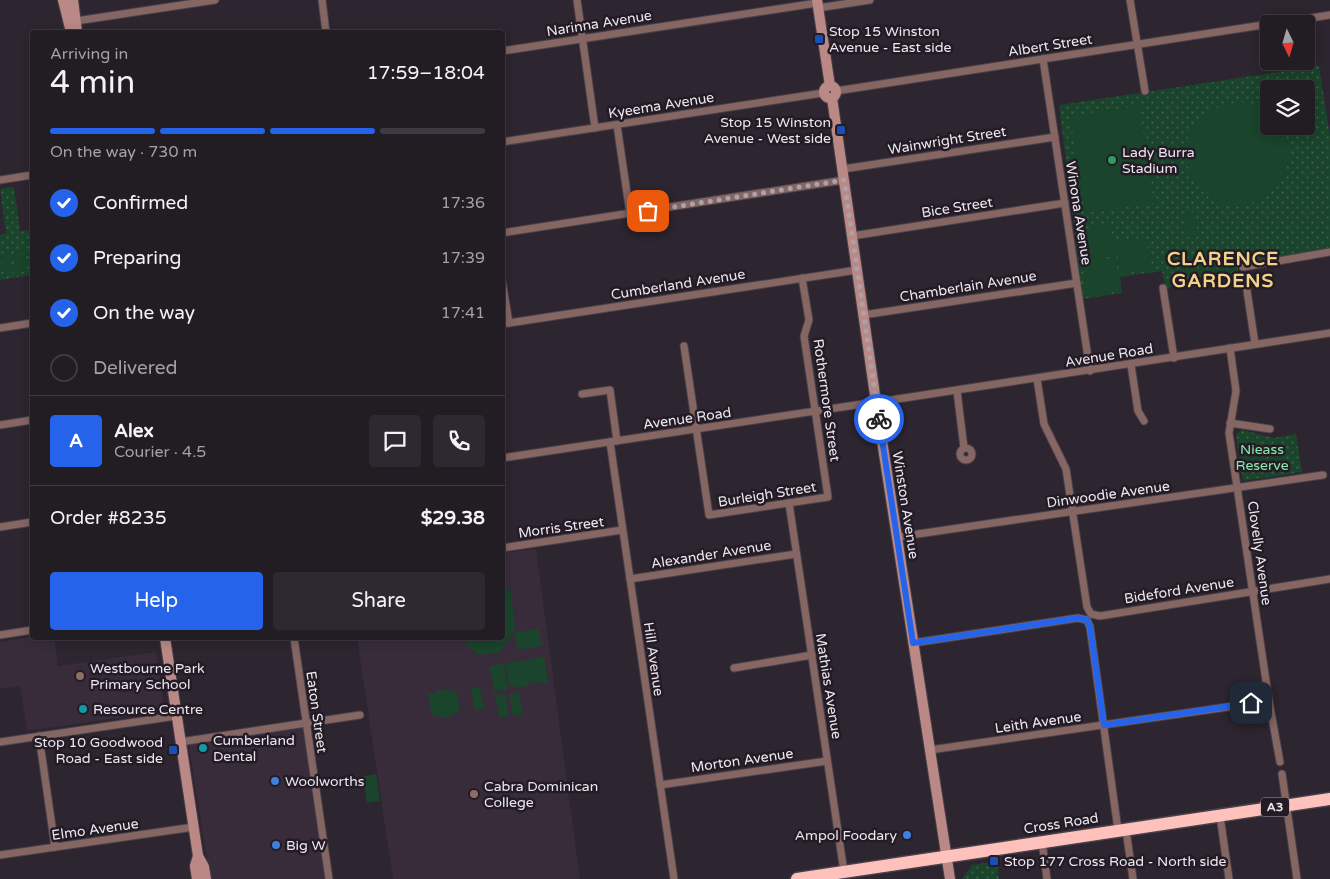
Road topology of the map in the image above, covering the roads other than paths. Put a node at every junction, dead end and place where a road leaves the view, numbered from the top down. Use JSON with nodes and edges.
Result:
{"nodes":[{"id":1,"x":63,"y":0,"type":"edge"},
{"id":2,"x":73,"y":0,"type":"edge"},
{"id":3,"x":215,"y":0,"type":"edge"},
{"id":4,"x":322,"y":0,"type":"edge"},
{"id":5,"x":576,"y":0,"type":"edge"},
{"id":6,"x":870,"y":0,"type":"edge"},
{"id":7,"x":1130,"y":0,"type":"edge"},
{"id":8,"x":165,"y":4,"type":"edge"},
{"id":9,"x":817,"y":4,"type":"edge"},
{"id":10,"x":1330,"y":15,"type":"edge"},
{"id":11,"x":1315,"y":17,"type":"edge"},
{"id":12,"x":76,"y":21,"type":"junction"},
{"id":13,"x":1260,"y":25,"type":"edge"},
{"id":14,"x":70,"y":30,"type":"edge"},
{"id":15,"x":77,"y":30,"type":"edge"},
{"id":16,"x":326,"y":30,"type":"edge"},
{"id":17,"x":582,"y":39,"type":"junction"},
{"id":18,"x":1137,"y":45,"type":"junction"},
{"id":19,"x":505,"y":51,"type":"edge"},
{"id":20,"x":1043,"y":59,"type":"junction"},
{"id":21,"x":1145,"y":91,"type":"dead end"},
{"id":22,"x":830,"y":92,"type":"junction"},
{"id":23,"x":617,"y":125,"type":"junction"},
{"id":24,"x":595,"y":128,"type":"junction"},
{"id":25,"x":1055,"y":137,"type":"junction"},
{"id":26,"x":505,"y":142,"type":"edge"},
{"id":27,"x":843,"y":169,"type":"junction"},
{"id":28,"x":30,"y":176,"type":"edge"},
{"id":29,"x":0,"y":180,"type":"edge"},
{"id":30,"x":844,"y":180,"type":"junction"},
{"id":31,"x":1065,"y":204,"type":"junction"},
{"id":32,"x":630,"y":214,"type":"junction"},
{"id":33,"x":505,"y":233,"type":"edge"},
{"id":34,"x":852,"y":236,"type":"junction"},
{"id":35,"x":1330,"y":252,"type":"edge"},
{"id":36,"x":1243,"y":267,"type":"dead end"},
{"id":37,"x":857,"y":270,"type":"junction"},
{"id":38,"x":1245,"y":277,"type":"dead end"},
{"id":39,"x":802,"y":278,"type":"junction"},
{"id":40,"x":1077,"y":282,"type":"junction"},
{"id":41,"x":1163,"y":288,"type":"dead end"},
{"id":42,"x":863,"y":315,"type":"junction"},
{"id":43,"x":30,"y":323,"type":"edge"},
{"id":44,"x":506,"y":323,"type":"edge"},
{"id":45,"x":0,"y":328,"type":"edge"},
{"id":46,"x":1330,"y":333,"type":"edge"},
{"id":47,"x":1256,"y":344,"type":"junction"},
{"id":48,"x":684,"y":346,"type":"dead end"},
{"id":49,"x":1230,"y":348,"type":"junction"},
{"id":50,"x":1174,"y":358,"type":"junction"},
{"id":51,"x":1131,"y":365,"type":"junction"},
{"id":52,"x":1090,"y":371,"type":"junction"},
{"id":53,"x":1037,"y":379,"type":"junction"},
{"id":54,"x":957,"y":391,"type":"junction"},
{"id":55,"x":582,"y":394,"type":"dead end"},
{"id":56,"x":891,"y":400,"type":"dead end"},
{"id":57,"x":876,"y":402,"type":"junction"},
{"id":58,"x":816,"y":412,"type":"junction"},
{"id":59,"x":30,"y":420,"type":"edge"},
{"id":60,"x":1144,"y":421,"type":"dead end"},
{"id":61,"x":1230,"y":422,"type":"junction"},
{"id":62,"x":0,"y":425,"type":"edge"},
{"id":63,"x":697,"y":429,"type":"junction"},
{"id":64,"x":1270,"y":429,"type":"dead end"},
{"id":65,"x":613,"y":442,"type":"junction"},
{"id":66,"x":964,"y":448,"type":"dead end"},
{"id":67,"x":505,"y":458,"type":"edge"},
{"id":68,"x":1324,"y":475,"type":"dead end"},
{"id":69,"x":1238,"y":488,"type":"junction"},
{"id":70,"x":828,"y":497,"type":"joint"},
{"id":71,"x":789,"y":503,"type":"junction"},
{"id":72,"x":1072,"y":512,"type":"junction"},
{"id":73,"x":30,"y":522,"type":"edge"},
{"id":74,"x":0,"y":527,"type":"edge"},
{"id":75,"x":622,"y":530,"type":"junction"},
{"id":76,"x":897,"y":537,"type":"junction"},
{"id":77,"x":505,"y":548,"type":"edge"},
{"id":78,"x":796,"y":554,"type":"junction"},
{"id":79,"x":630,"y":579,"type":"junction"},
{"id":80,"x":1330,"y":579,"type":"edge"},
{"id":81,"x":1253,"y":592,"type":"junction"},
{"id":82,"x":1089,"y":617,"type":"junction"},
{"id":83,"x":30,"y":630,"type":"edge"},
{"id":84,"x":0,"y":635,"type":"edge"},
{"id":85,"x":165,"y":640,"type":"edge"},
{"id":86,"x":294,"y":640,"type":"edge"},
{"id":87,"x":913,"y":643,"type":"junction"},
{"id":88,"x":812,"y":655,"type":"junction"},
{"id":89,"x":734,"y":668,"type":"dead end"},
{"id":90,"x":1269,"y":701,"type":"junction"},
{"id":91,"x":360,"y":715,"type":"dead end"},
{"id":92,"x":176,"y":716,"type":"junction"},
{"id":93,"x":306,"y":723,"type":"junction"},
{"id":94,"x":1104,"y":725,"type":"junction"},
{"id":95,"x":39,"y":736,"type":"junction"},
{"id":96,"x":0,"y":742,"type":"edge"},
{"id":97,"x":180,"y":742,"type":"junction"},
{"id":98,"x":930,"y":750,"type":"junction"},
{"id":99,"x":827,"y":761,"type":"junction"},
{"id":100,"x":1280,"y":762,"type":"dead end"},
{"id":101,"x":1282,"y":774,"type":"dead end"},
{"id":102,"x":660,"y":785,"type":"junction"},
{"id":103,"x":1330,"y":798,"type":"edge"},
{"id":104,"x":1330,"y":807,"type":"edge"},
{"id":105,"x":1287,"y":809,"type":"junction"},
{"id":106,"x":1220,"y":819,"type":"junction"},
{"id":107,"x":194,"y":827,"type":"junction"},
{"id":108,"x":1123,"y":833,"type":"junction"},
{"id":109,"x":1042,"y":845,"type":"junction"},
{"id":110,"x":54,"y":847,"type":"junction"},
{"id":111,"x":0,"y":855,"type":"edge"},
{"id":112,"x":198,"y":856,"type":"junction"},
{"id":113,"x":947,"y":860,"type":"junction"},
{"id":114,"x":846,"y":877,"type":"edge"},
{"id":115,"x":197,"y":879,"type":"edge"},
{"id":116,"x":206,"y":879,"type":"edge"},
{"id":117,"x":330,"y":879,"type":"edge"},
{"id":118,"x":674,"y":879,"type":"edge"},
{"id":119,"x":797,"y":879,"type":"edge"},
{"id":120,"x":950,"y":879,"type":"edge"},
{"id":121,"x":1047,"y":879,"type":"edge"},
{"id":122,"x":1133,"y":879,"type":"edge"},
{"id":123,"x":1228,"y":879,"type":"edge"},
{"id":124,"x":1298,"y":879,"type":"edge"}],
"edges":[{"from":1,"to":14,"type":"street"},
{"from":2,"to":12,"type":"street"},
{"from":3,"to":8,"type":"street"},
{"from":4,"to":16,"type":"street"},
{"from":5,"to":17,"type":"street"},
{"from":6,"to":9,"type":"street","name":"Narinna Avenue"},
{"from":7,"to":18,"type":"street"},
{"from":8,"to":12,"type":"street"},
{"from":9,"to":17,"type":"street","name":"Narinna Avenue"},
{"from":9,"to":22,"type":"street","name":"Winston Avenue"},
{"from":10,"to":11,"type":"street"},
{"from":12,"to":15,"type":"street"},
{"from":13,"to":18,"type":"street","name":"Albert Street"},
{"from":17,"to":19,"type":"street","name":"Narinna Avenue"},
{"from":17,"to":24,"type":"street"},
{"from":18,"to":20,"type":"street","name":"Albert Street"},
{"from":18,"to":21,"type":"street"},
{"from":20,"to":22,"type":"street","name":"Albert Street"},
{"from":20,"to":25,"type":"street","name":"Winona Avenue"},
{"from":22,"to":23,"type":"street","name":"Kyeema Avenue"},
{"from":22,"to":27,"type":"street","name":"Winston Avenue"},
{"from":23,"to":24,"type":"street","name":"Kyeema Avenue"},
{"from":23,"to":32,"type":"street"},
{"from":24,"to":26,"type":"street","name":"Kyeema Avenue"},
{"from":25,"to":27,"type":"street","name":"Wainwright Street"},
{"from":25,"to":31,"type":"street","name":"Winona Avenue"},
{"from":27,"to":30,"type":"street","name":"Winston Avenue"},
{"from":28,"to":29,"type":"street"},
{"from":30,"to":32,"type":"street"},
{"from":30,"to":34,"type":"street","name":"Winston Avenue"},
{"from":31,"to":34,"type":"street","name":"Bice Street"},
{"from":31,"to":40,"type":"street","name":"Winona Avenue"},
{"from":32,"to":33,"type":"street"},
{"from":34,"to":37,"type":"street","name":"Winston Avenue"},
{"from":35,"to":36,"type":"street"},
{"from":37,"to":39,"type":"street","name":"Cumberland Avenue"},
{"from":37,"to":42,"type":"street","name":"Winston Avenue"},
{"from":38,"to":47,"type":"street"},
{"from":39,"to":44,"type":"street","name":"Cumberland Avenue"},
{"from":39,"to":58,"type":"street","name":"Rothermore Street"},
{"from":40,"to":42,"type":"street","name":"Chamberlain Avenue"},
{"from":40,"to":52,"type":"street","name":"Winona Avenue"},
{"from":41,"to":50,"type":"street"},
{"from":42,"to":57,"type":"street","name":"Winston Avenue"},
{"from":43,"to":45,"type":"street"},
{"from":46,"to":47,"type":"street","name":"Avenue Road"},
{"from":47,"to":49,"type":"street","name":"Avenue Road"},
{"from":48,"to":63,"type":"street"},
{"from":49,"to":50,"type":"street","name":"Avenue Road"},
{"from":49,"to":61,"type":"street","name":"Clovelly Avenue"},
{"from":50,"to":51,"type":"street","name":"Avenue Road"},
{"from":51,"to":52,"type":"street","name":"Avenue Road"},
{"from":51,"to":60,"type":"street"},
{"from":52,"to":53,"type":"street","name":"Avenue Road"},
{"from":53,"to":54,"type":"street","name":"Avenue Road"},
{"from":53,"to":72,"type":"street"},
{"from":54,"to":56,"type":"street","name":"Avenue Road"},
{"from":54,"to":66,"type":"street"},
{"from":55,"to":65,"type":"street","name":"Hill Avenue"},
{"from":57,"to":58,"type":"street","name":"Avenue Road"},
{"from":57,"to":76,"type":"street","name":"Winston Avenue"},
{"from":58,"to":63,"type":"street","name":"Avenue Road"},
{"from":58,"to":70,"type":"street","name":"Rothermore Street"},
{"from":59,"to":62,"type":"street"},
{"from":61,"to":64,"type":"street"},
{"from":61,"to":69,"type":"street","name":"Clovelly Avenue"},
{"from":63,"to":65,"type":"street","name":"Avenue Road"},
{"from":63,"to":71,"type":"street","name":"Burleigh Street"},
{"from":65,"to":67,"type":"street","name":"Avenue Road"},
{"from":65,"to":75,"type":"street","name":"Hill Avenue"},
{"from":68,"to":69,"type":"street","name":"Dinwoodie Avenue"},
{"from":69,"to":72,"type":"street","name":"Dinwoodie Avenue"},
{"from":69,"to":81,"type":"street","name":"Clovelly Avenue"},
{"from":70,"to":71,"type":"street","name":"Burleigh Street"},
{"from":71,"to":78,"type":"street","name":"Mathias Avenue"},
{"from":72,"to":76,"type":"street","name":"Dinwoodie Avenue"},
{"from":72,"to":82,"type":"street"},
{"from":73,"to":74,"type":"street"},
{"from":75,"to":77,"type":"street","name":"Morris Street"},
{"from":75,"to":79,"type":"street","name":"Hill Avenue"},
{"from":76,"to":87,"type":"street","name":"Winston Avenue"},
{"from":78,"to":79,"type":"street","name":"Alexander Avenue"},
{"from":78,"to":88,"type":"street","name":"Mathias Avenue"},
{"from":79,"to":102,"type":"street","name":"Hill Avenue"},
{"from":80,"to":81,"type":"street","name":"Bideford Avenue"},
{"from":81,"to":82,"type":"street","name":"Bideford Avenue"},
{"from":81,"to":90,"type":"street","name":"Clovelly Avenue"},
{"from":82,"to":87,"type":"street","name":"Bideford Avenue"},
{"from":82,"to":94,"type":"street"},
{"from":83,"to":84,"type":"street"},
{"from":85,"to":92,"type":"street"},
{"from":86,"to":93,"type":"street","name":"Eaton Street"},
{"from":87,"to":98,"type":"street","name":"Winston Avenue"},
{"from":88,"to":89,"type":"street"},
{"from":88,"to":99,"type":"street","name":"Mathias Avenue"},
{"from":90,"to":94,"type":"street","name":"Leith Avenue"},
{"from":90,"to":100,"type":"street","name":"Clovelly Avenue"},
{"from":91,"to":93,"type":"street"},
{"from":92,"to":95,"type":"street"},
{"from":92,"to":97,"type":"street"},
{"from":93,"to":97,"type":"street"},
{"from":93,"to":117,"type":"street","name":"Eaton Street"},
{"from":94,"to":98,"type":"street","name":"Leith Avenue"},
{"from":94,"to":108,"type":"street"},
{"from":95,"to":96,"type":"street"},
{"from":95,"to":110,"type":"street"},
{"from":97,"to":107,"type":"street"},
{"from":98,"to":113,"type":"street","name":"Winston Avenue"},
{"from":99,"to":102,"type":"street","name":"Morton Avenue"},
{"from":99,"to":114,"type":"street","name":"Mathias Avenue"},
{"from":101,"to":105,"type":"street"},
{"from":102,"to":118,"type":"street","name":"Hill Avenue"},
{"from":103,"to":105,"type":"highway","name":"Cross Road","number":"A3"},
{"from":104,"to":105,"type":"highway","name":"Cross Road","number":"A3"},
{"from":105,"to":106,"type":"highway","name":"Cross Road","number":"A3"},
{"from":105,"to":124,"type":"street"},
{"from":106,"to":108,"type":"highway","name":"Cross Road","number":"A3"},
{"from":106,"to":123,"type":"street"},
{"from":107,"to":110,"type":"street","name":"Elmo Avenue"},
{"from":107,"to":112,"type":"street"},
{"from":108,"to":109,"type":"highway","name":"Cross Road","number":"A3"},
{"from":108,"to":122,"type":"street"},
{"from":109,"to":113,"type":"highway","name":"Cross Road","number":"A3"},
{"from":109,"to":121,"type":"street"},
{"from":110,"to":111,"type":"street","name":"Elmo Avenue"},
{"from":112,"to":115,"type":"street"},
{"from":112,"to":116,"type":"street"},
{"from":113,"to":114,"type":"highway","name":"Cross Road","number":"A3"},
{"from":113,"to":120,"type":"street","name":"Winston Avenue"},
{"from":114,"to":119,"type":"highway","name":"Cross Road","number":"A3"}]}
